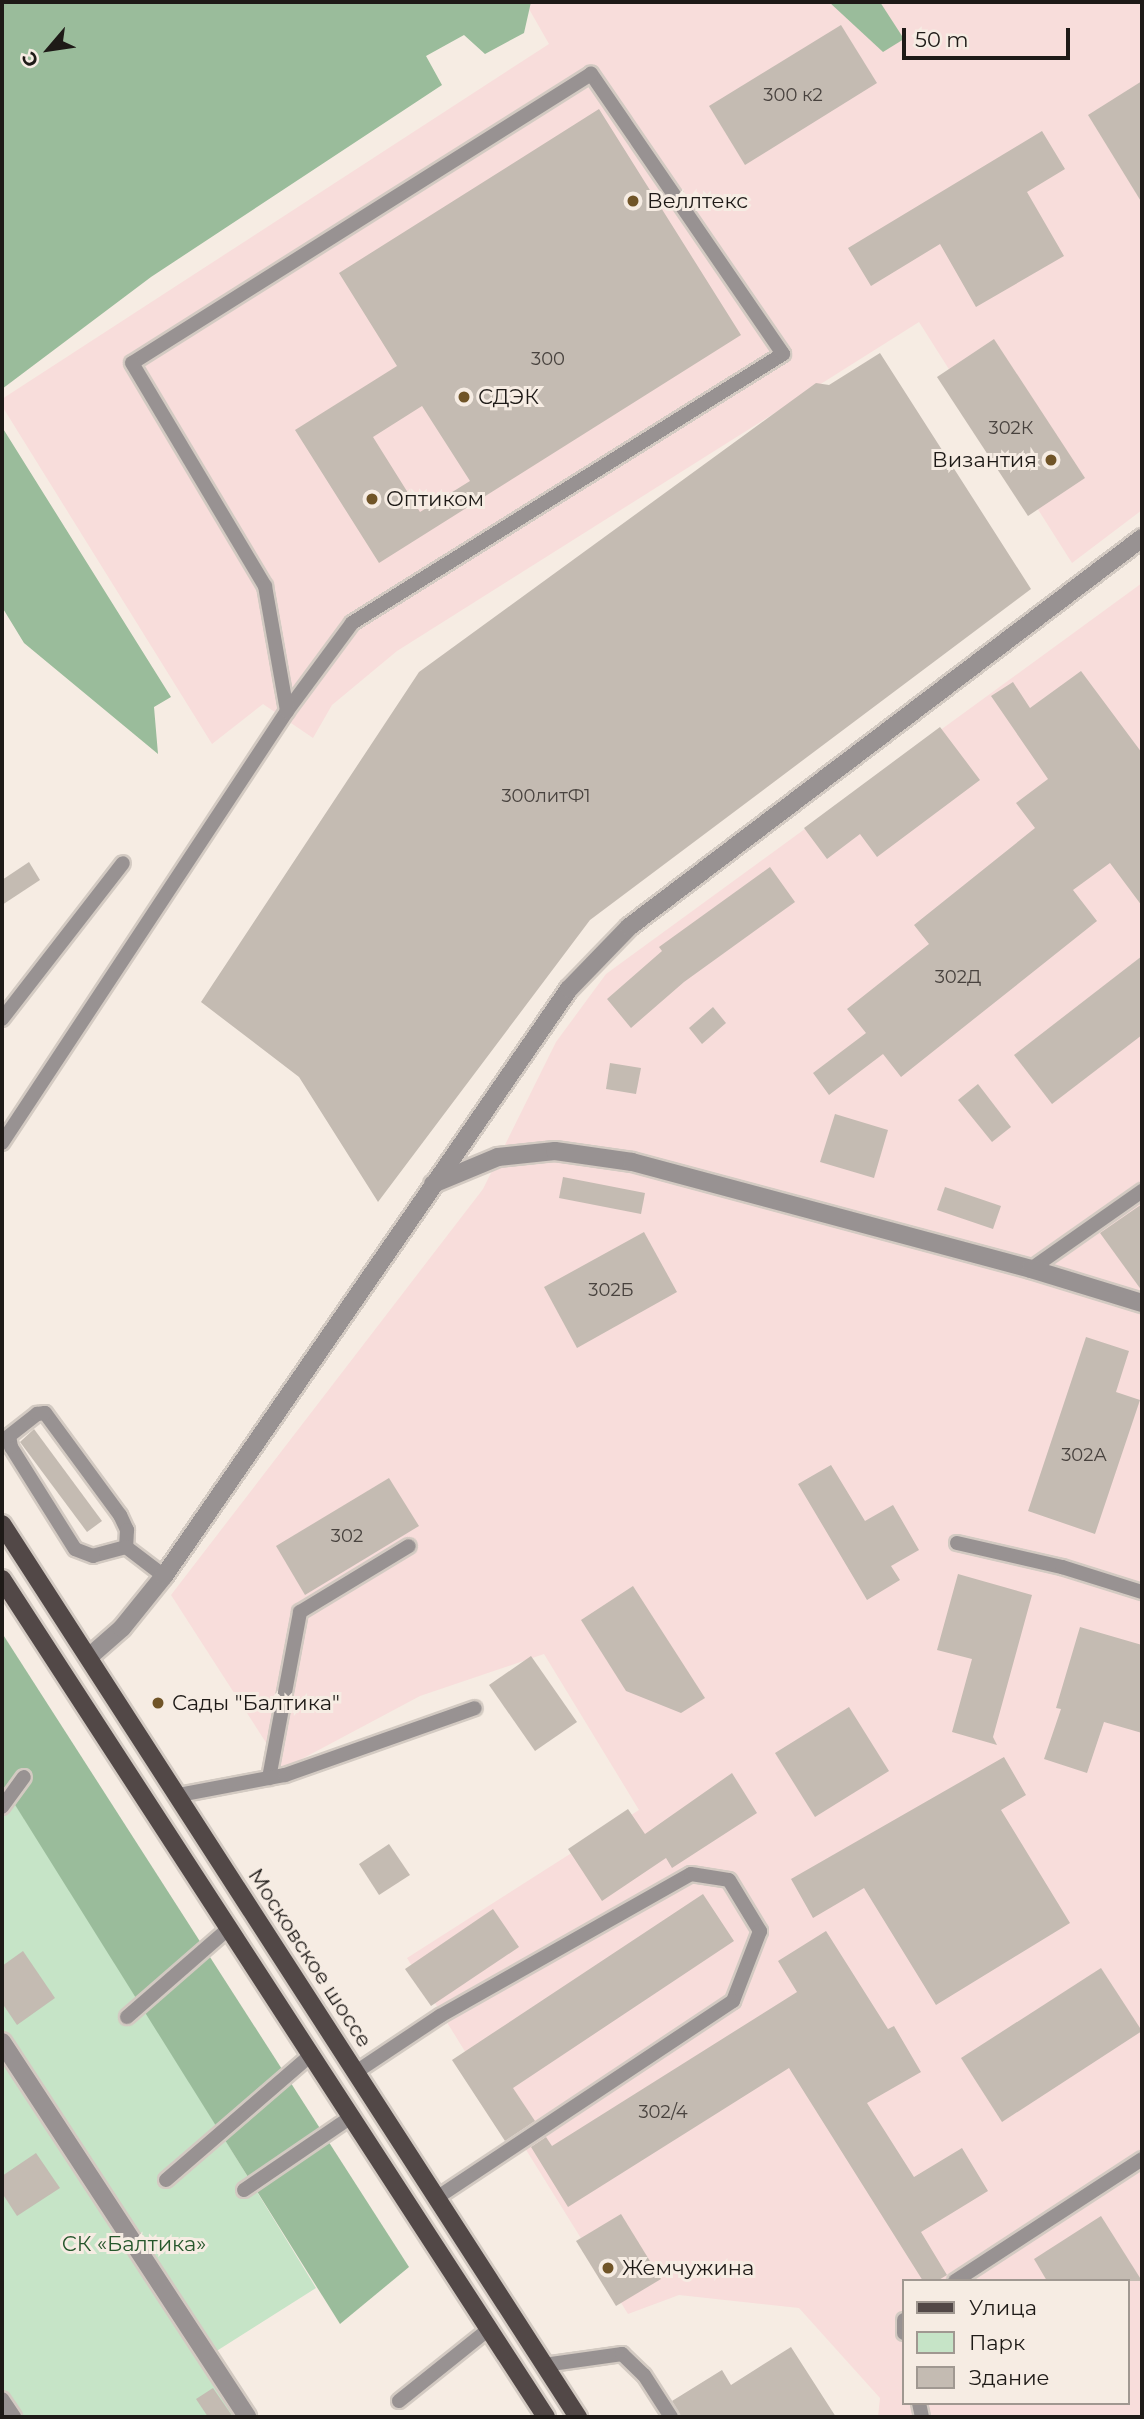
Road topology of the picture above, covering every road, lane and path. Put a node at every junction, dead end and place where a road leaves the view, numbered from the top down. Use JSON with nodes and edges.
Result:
{"nodes":[{"id":1,"x":1142,"y":538,"type":"edge"},
{"id":2,"x":287,"y":711,"type":"junction"},
{"id":3,"x":123,"y":863,"type":"dead end"},
{"id":4,"x":2,"y":1019,"type":"edge"},
{"id":5,"x":2,"y":1143,"type":"edge"},
{"id":6,"x":432,"y":1184,"type":"junction"},
{"id":7,"x":1142,"y":1191,"type":"edge"},
{"id":8,"x":1031,"y":1269,"type":"junction"},
{"id":9,"x":1142,"y":1303,"type":"edge"},
{"id":10,"x":2,"y":1524,"type":"edge"},
{"id":11,"x":957,"y":1543,"type":"dead end"},
{"id":12,"x":409,"y":1546,"type":"dead end"},
{"id":13,"x":125,"y":1547,"type":"junction"},
{"id":14,"x":164,"y":1576,"type":"junction"},
{"id":15,"x":2,"y":1579,"type":"edge"},
{"id":16,"x":1142,"y":1592,"type":"edge"},
{"id":17,"x":89,"y":1657,"type":"junction"},
{"id":18,"x":64,"y":1674,"type":"junction"},
{"id":19,"x":475,"y":1708,"type":"dead end"},
{"id":20,"x":24,"y":1777,"type":"dead end"},
{"id":21,"x":270,"y":1778,"type":"junction"},
{"id":22,"x":179,"y":1795,"type":"junction"},
{"id":23,"x":2,"y":1807,"type":"edge"},
{"id":24,"x":229,"y":1928,"type":"junction"},
{"id":25,"x":128,"y":2017,"type":"dead end"},
{"id":26,"x":2,"y":2042,"type":"edge"},
{"id":27,"x":311,"y":2055,"type":"junction"},
{"id":28,"x":356,"y":2072,"type":"junction"},
{"id":29,"x":351,"y":2117,"type":"junction"},
{"id":30,"x":1142,"y":2159,"type":"edge"},
{"id":31,"x":166,"y":2179,"type":"dead end"},
{"id":32,"x":244,"y":2190,"type":"dead end"},
{"id":33,"x":437,"y":2198,"type":"junction"},
{"id":34,"x":958,"y":2279,"type":"edge"},
{"id":35,"x":489,"y":2329,"type":"junction"},
{"id":36,"x":544,"y":2365,"type":"junction"},
{"id":37,"x":2,"y":2399,"type":"edge"},
{"id":38,"x":399,"y":2400,"type":"dead end"},
{"id":39,"x":14,"y":2417,"type":"edge"},
{"id":40,"x":247,"y":2417,"type":"edge"},
{"id":41,"x":547,"y":2417,"type":"edge"},
{"id":42,"x":578,"y":2417,"type":"edge"},
{"id":43,"x":671,"y":2417,"type":"edge"}],
"edges":[{"from":1,"to":6,"type":"street"},
{"from":2,"to":2,"type":"lane"},
{"from":2,"to":5,"type":"lane"},
{"from":3,"to":4,"type":"lane"},
{"from":6,"to":8,"type":"street"},
{"from":6,"to":14,"type":"street"},
{"from":7,"to":8,"type":"lane"},
{"from":8,"to":9,"type":"street"},
{"from":10,"to":17,"type":"main road","name":"Московское шоссе"},
{"from":11,"to":16,"type":"lane"},
{"from":12,"to":21,"type":"lane"},
{"from":13,"to":13,"type":"lane"},
{"from":13,"to":14,"type":"lane"},
{"from":14,"to":17,"type":"street"},
{"from":15,"to":18,"type":"main road"},
{"from":17,"to":18,"type":"main road"},
{"from":17,"to":22,"type":"main road","name":"Московское шоссе"},
{"from":18,"to":24,"type":"main road"},
{"from":19,"to":21,"type":"lane"},
{"from":20,"to":23,"type":"lane"},
{"from":21,"to":22,"type":"lane"},
{"from":22,"to":28,"type":"main road","name":"Московское шоссе"},
{"from":24,"to":25,"type":"lane"},
{"from":24,"to":27,"type":"main road"},
{"from":26,"to":40,"type":"street"},
{"from":27,"to":29,"type":"main road"},
{"from":27,"to":31,"type":"lane"},
{"from":28,"to":33,"type":"main road","name":"Московское шоссе"},
{"from":28,"to":33,"type":"lane"},
{"from":29,"to":32,"type":"lane"},
{"from":29,"to":35,"type":"main road"},
{"from":30,"to":34,"type":"lane"},
{"from":33,"to":36,"type":"main road","name":"Московское шоссе"},
{"from":35,"to":38,"type":"lane"},
{"from":35,"to":41,"type":"main road"},
{"from":36,"to":42,"type":"main road","name":"Московское шоссе"},
{"from":36,"to":43,"type":"lane"},
{"from":37,"to":39,"type":"lane"}]}
